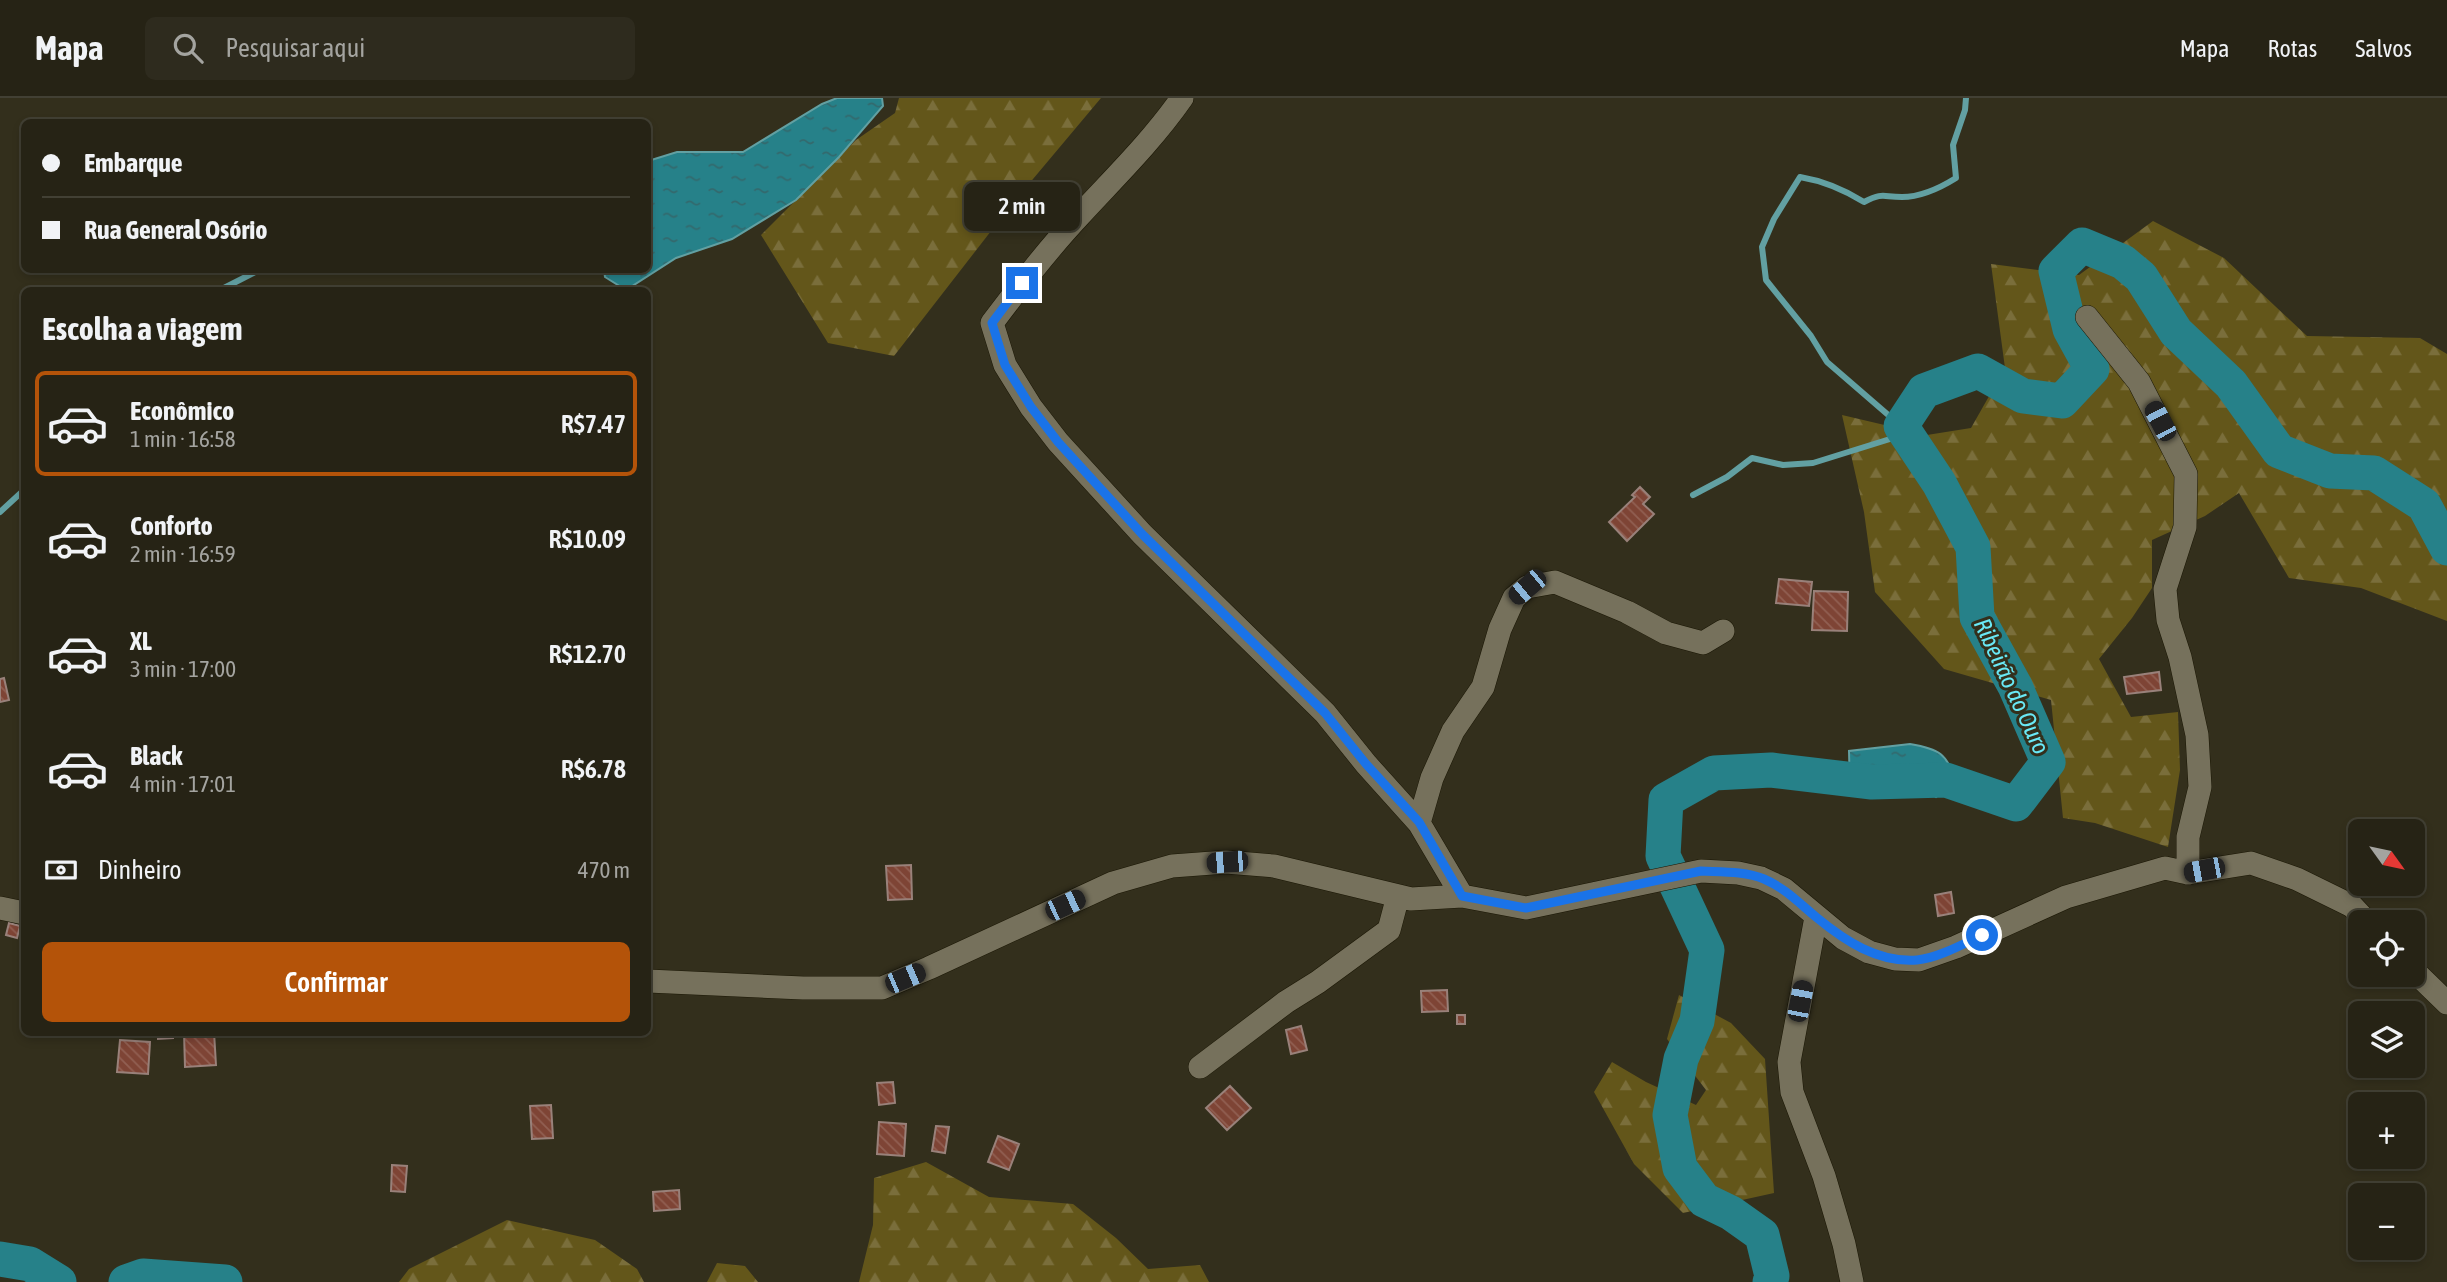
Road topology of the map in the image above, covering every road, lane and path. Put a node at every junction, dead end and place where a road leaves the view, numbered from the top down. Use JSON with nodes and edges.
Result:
{"nodes":[{"id":1,"x":1182,"y":98,"type":"edge"},
{"id":2,"x":2087,"y":317,"type":"dead end"},
{"id":3,"x":1723,"y":631,"type":"dead end"},
{"id":4,"x":1419,"y":822,"type":"junction"},
{"id":5,"x":2188,"y":873,"type":"junction"},
{"id":6,"x":1398,"y":896,"type":"junction"},
{"id":7,"x":1462,"y":896,"type":"junction"},
{"id":8,"x":0,"y":908,"type":"edge"},
{"id":9,"x":2356,"y":910,"type":"edge"},
{"id":10,"x":21,"y":912,"type":"edge"},
{"id":11,"x":1816,"y":917,"type":"junction"},
{"id":12,"x":651,"y":981,"type":"edge"},
{"id":13,"x":2425,"y":982,"type":"edge"},
{"id":14,"x":2447,"y":1003,"type":"edge"},
{"id":15,"x":1200,"y":1067,"type":"dead end"},
{"id":16,"x":1852,"y":1282,"type":"edge"}],
"edges":[{"from":1,"to":4,"type":"street"},
{"from":2,"to":5,"type":"street"},
{"from":3,"to":4,"type":"street"},
{"from":4,"to":7,"type":"street"},
{"from":5,"to":9,"type":"street"},
{"from":5,"to":11,"type":"street"},
{"from":6,"to":7,"type":"street"},
{"from":6,"to":12,"type":"street"},
{"from":6,"to":15,"type":"street"},
{"from":7,"to":11,"type":"street"},
{"from":8,"to":10,"type":"street"},
{"from":11,"to":16,"type":"street"},
{"from":13,"to":14,"type":"street"}]}
